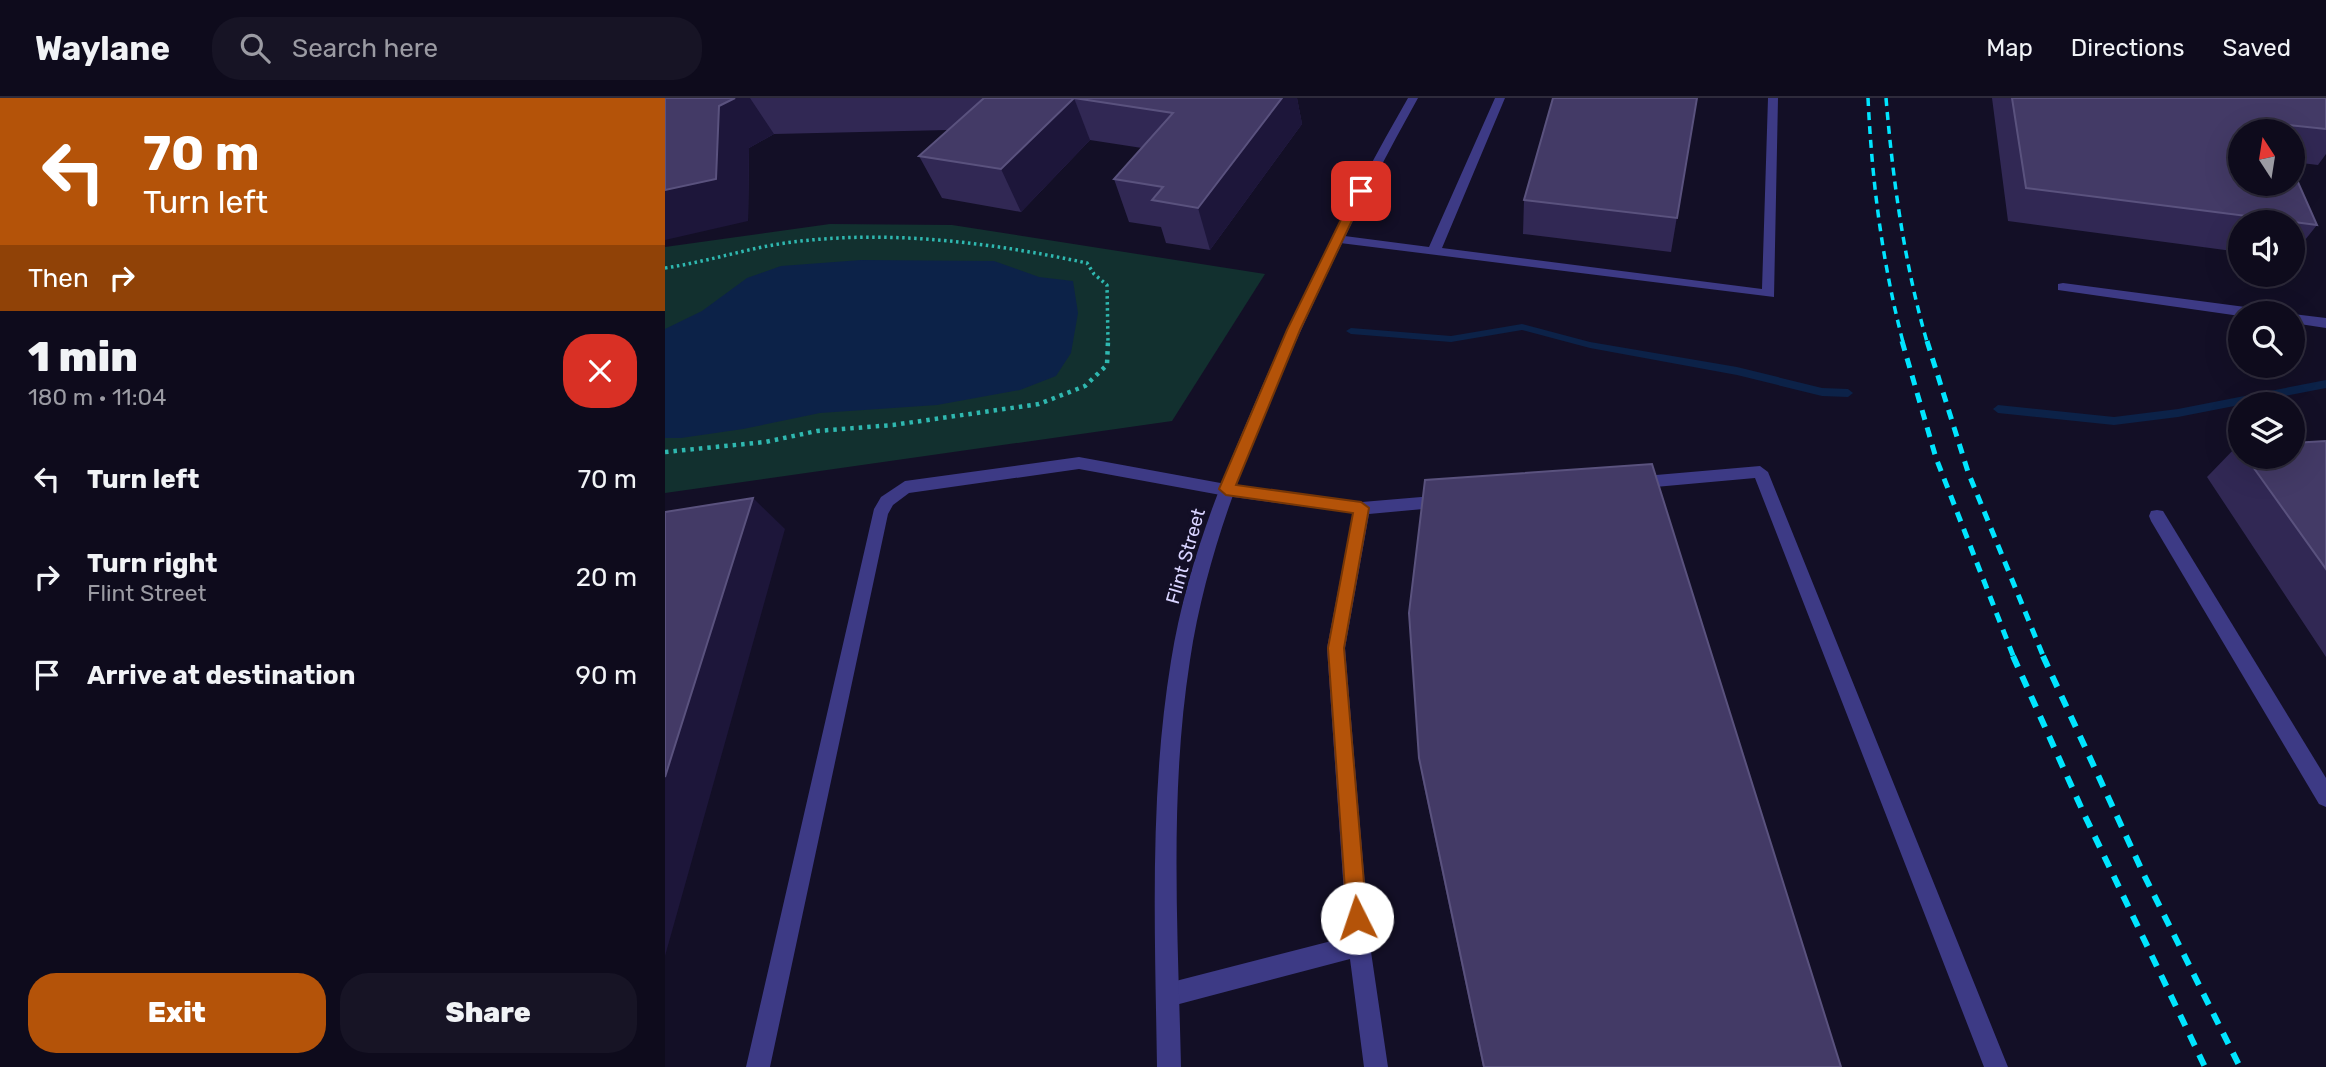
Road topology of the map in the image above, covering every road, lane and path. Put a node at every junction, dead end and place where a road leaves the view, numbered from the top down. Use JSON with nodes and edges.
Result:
{"nodes":[{"id":1,"x":1413,"y":98,"type":"edge"},
{"id":2,"x":1500,"y":98,"type":"edge"},
{"id":3,"x":1773,"y":98,"type":"edge"},
{"id":4,"x":1337,"y":239,"type":"junction"},
{"id":5,"x":1434,"y":251,"type":"junction"},
{"id":6,"x":665,"y":268,"type":"edge"},
{"id":7,"x":2063,"y":287,"type":"dead end"},
{"id":8,"x":2228,"y":310,"type":"edge"},
{"id":9,"x":2305,"y":320,"type":"edge"},
{"id":10,"x":2326,"y":323,"type":"edge"},
{"id":11,"x":665,"y":452,"type":"edge"},
{"id":12,"x":1609,"y":486,"type":"edge"},
{"id":13,"x":1226,"y":489,"type":"junction"},
{"id":14,"x":1458,"y":499,"type":"edge"},
{"id":15,"x":1361,"y":508,"type":"junction"},
{"id":16,"x":2157,"y":516,"type":"dead end"},
{"id":17,"x":2326,"y":797,"type":"edge"},
{"id":18,"x":1359,"y":945,"type":"junction"},
{"id":19,"x":1168,"y":995,"type":"junction"},
{"id":20,"x":758,"y":1067,"type":"edge"},
{"id":21,"x":1169,"y":1067,"type":"edge"},
{"id":22,"x":1376,"y":1067,"type":"edge"},
{"id":23,"x":1996,"y":1067,"type":"edge"}],
"edges":[{"from":1,"to":4,"type":"street","name":"Flint Street"},
{"from":2,"to":5,"type":"street"},
{"from":3,"to":5,"type":"street"},
{"from":4,"to":5,"type":"street"},
{"from":4,"to":13,"type":"street","name":"Flint Street"},
{"from":6,"to":11,"type":"path"},
{"from":7,"to":8,"type":"street"},
{"from":9,"to":10,"type":"street"},
{"from":12,"to":23,"type":"street"},
{"from":13,"to":15,"type":"street"},
{"from":13,"to":19,"type":"street","name":"Flint Street"},
{"from":13,"to":20,"type":"street"},
{"from":14,"to":15,"type":"street"},
{"from":15,"to":18,"type":"street"},
{"from":16,"to":17,"type":"street"},
{"from":18,"to":19,"type":"street"},
{"from":18,"to":22,"type":"street"},
{"from":19,"to":21,"type":"street","name":"Flint Street"}]}
